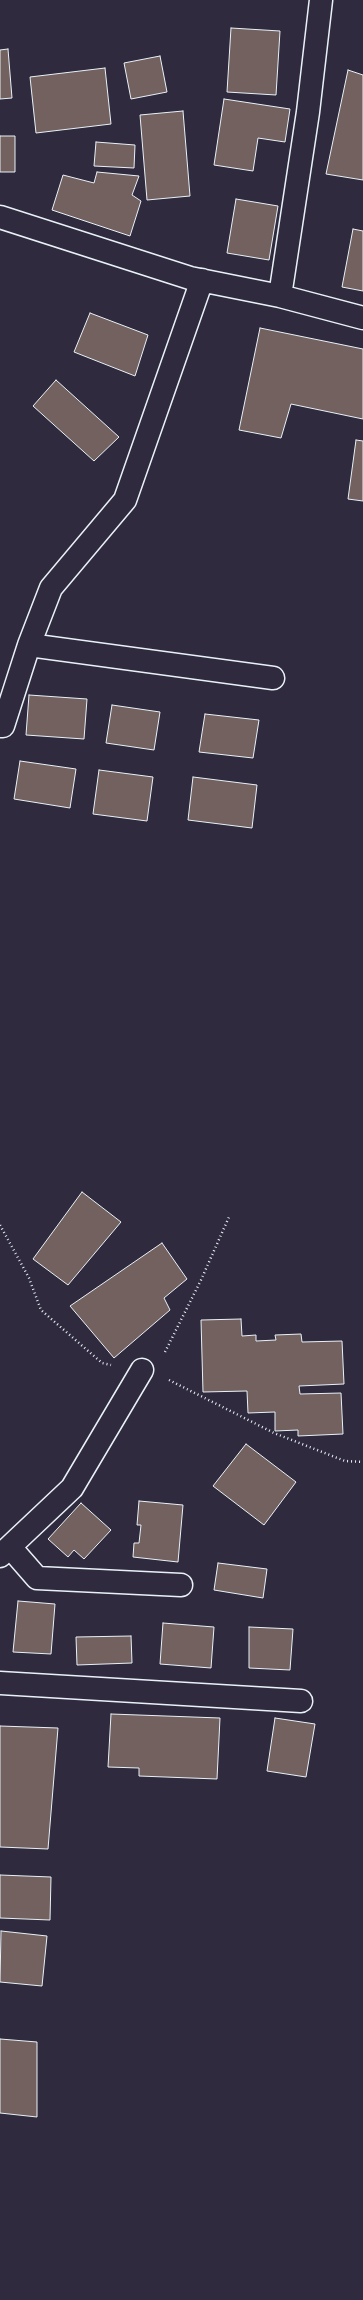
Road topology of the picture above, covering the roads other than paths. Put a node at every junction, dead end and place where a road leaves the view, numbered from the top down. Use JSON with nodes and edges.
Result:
{"nodes":[{"id":1,"x":320,"y":0,"type":"edge"},
{"id":2,"x":0,"y":217,"type":"edge"},
{"id":3,"x":202,"y":280,"type":"junction"},
{"id":4,"x":280,"y":296,"type":"junction"},
{"id":5,"x":363,"y":318,"type":"edge"},
{"id":6,"x":29,"y":645,"type":"junction"},
{"id":7,"x":273,"y":678,"type":"dead end"},
{"id":8,"x":0,"y":726,"type":"edge"},
{"id":9,"x":142,"y":1370,"type":"dead end"},
{"id":10,"x":5,"y":1552,"type":"edge"},
{"id":11,"x":181,"y":1586,"type":"dead end"},
{"id":12,"x":0,"y":1683,"type":"edge"},
{"id":13,"x":302,"y":1701,"type":"dead end"}],
"edges":[{"from":1,"to":4,"type":"street"},
{"from":2,"to":3,"type":"street"},
{"from":3,"to":4,"type":"street"},
{"from":3,"to":6,"type":"street"},
{"from":4,"to":5,"type":"street"},
{"from":6,"to":7,"type":"street"},
{"from":6,"to":8,"type":"street"},
{"from":9,"to":10,"type":"street"},
{"from":10,"to":11,"type":"street"},
{"from":12,"to":13,"type":"street"}]}
